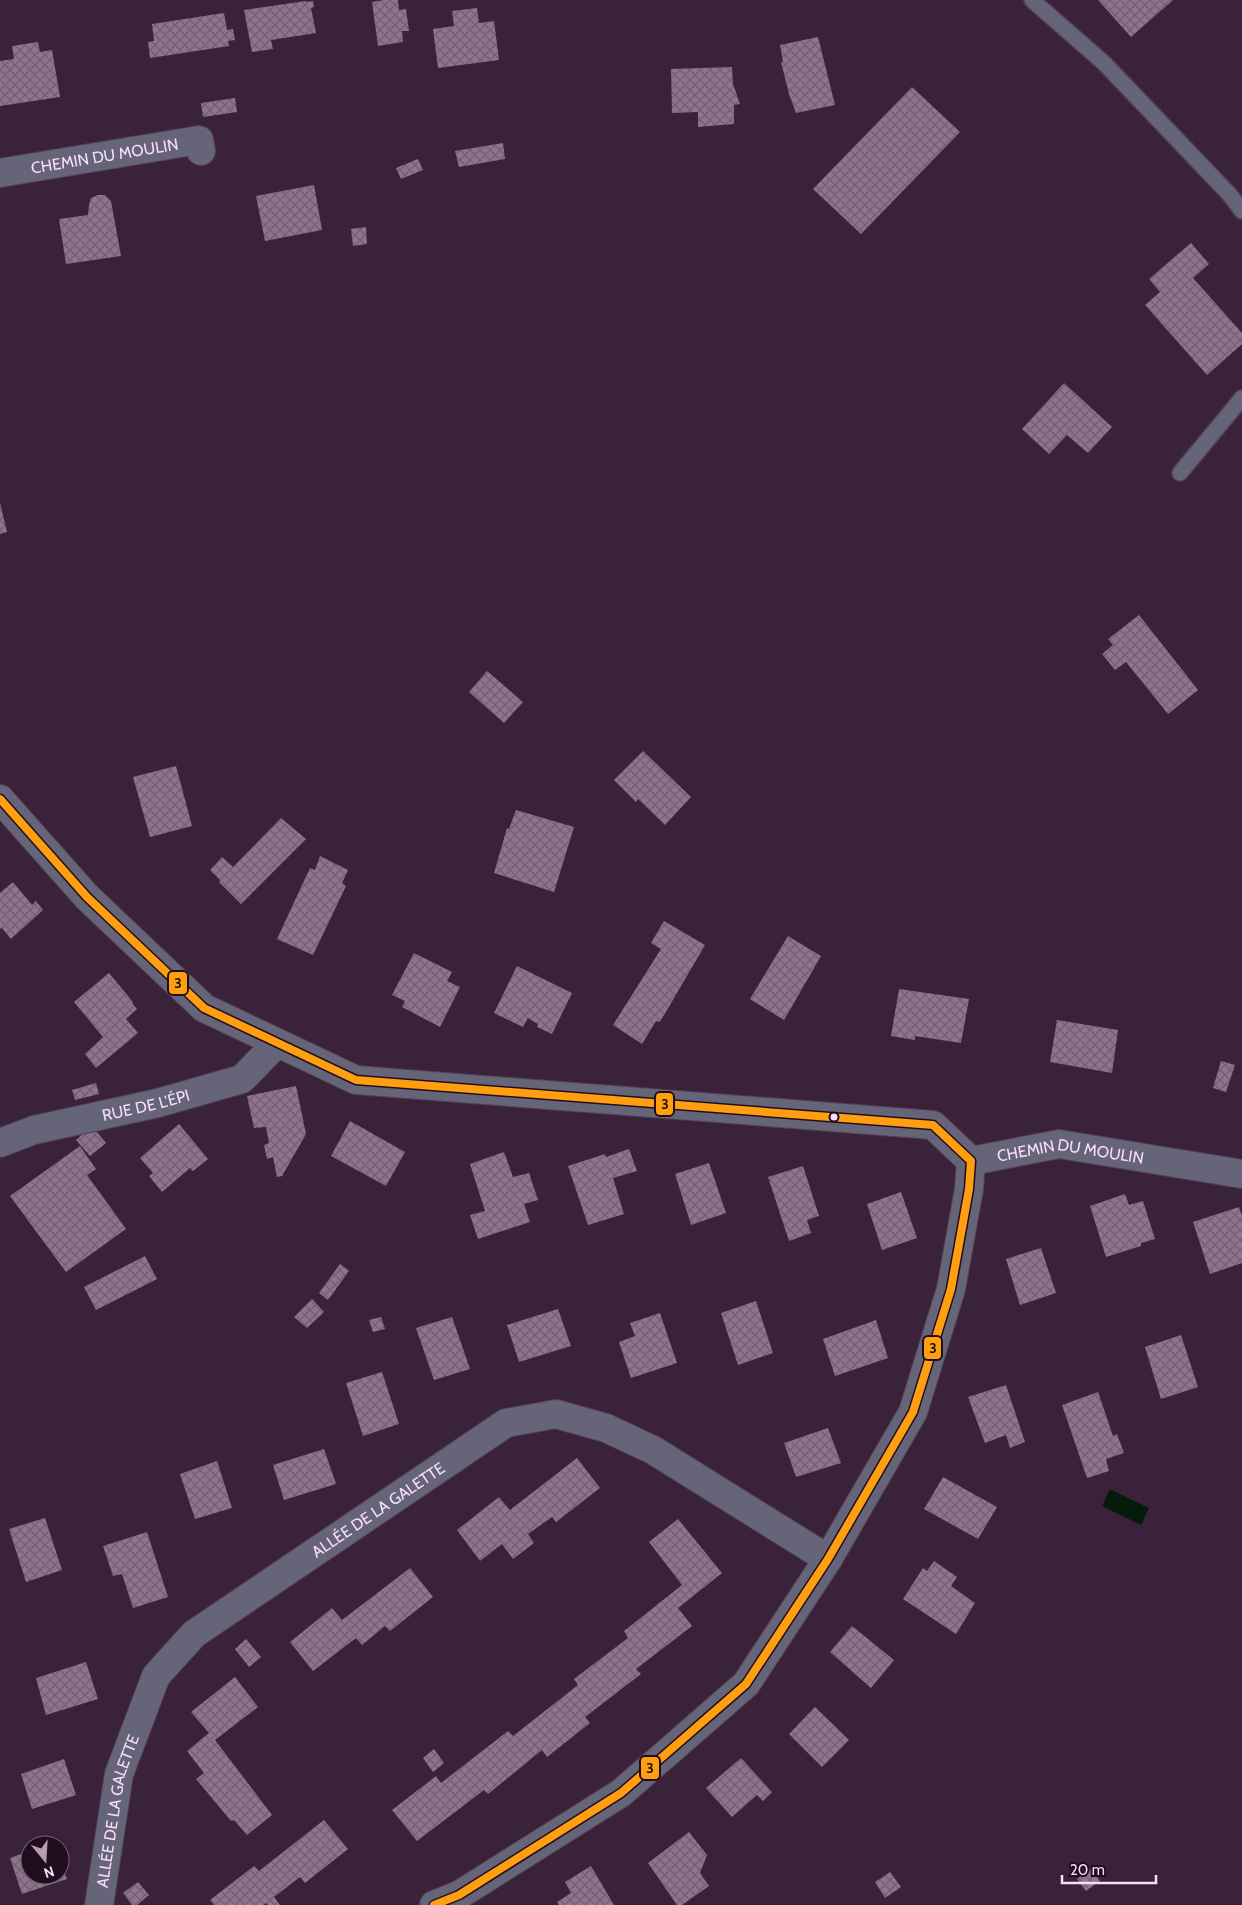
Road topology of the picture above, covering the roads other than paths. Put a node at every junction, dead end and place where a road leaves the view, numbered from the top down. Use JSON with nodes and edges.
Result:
{"nodes":[{"id":1,"x":1032,"y":0,"type":"edge"},
{"id":2,"x":201,"y":151,"type":"dead end"},
{"id":3,"x":0,"y":173,"type":"edge"},
{"id":4,"x":1242,"y":211,"type":"edge"},
{"id":5,"x":1242,"y":398,"type":"edge"},
{"id":6,"x":1180,"y":473,"type":"dead end"},
{"id":7,"x":0,"y":799,"type":"edge"},
{"id":8,"x":277,"y":1042,"type":"junction"},
{"id":9,"x":0,"y":1143,"type":"edge"},
{"id":10,"x":971,"y":1161,"type":"junction"},
{"id":11,"x":1242,"y":1174,"type":"edge"},
{"id":12,"x":828,"y":1560,"type":"junction"},
{"id":13,"x":99,"y":1905,"type":"edge"},
{"id":14,"x":434,"y":1905,"type":"edge"}],
"edges":[{"from":1,"to":4,"type":"lane"},
{"from":2,"to":3,"type":"street","name":"CHEMIN DU MOULIN"},
{"from":5,"to":6,"type":"lane"},
{"from":7,"to":8,"type":"street"},
{"from":8,"to":9,"type":"street","name":"RUE DE L'ÉPI"},
{"from":8,"to":10,"type":"street"},
{"from":10,"to":11,"type":"street","name":"CHEMIN DU MOULIN"},
{"from":10,"to":12,"type":"street"},
{"from":12,"to":13,"type":"street","name":"ALLÉE DE LA GALETTE"},
{"from":12,"to":14,"type":"street"}]}
